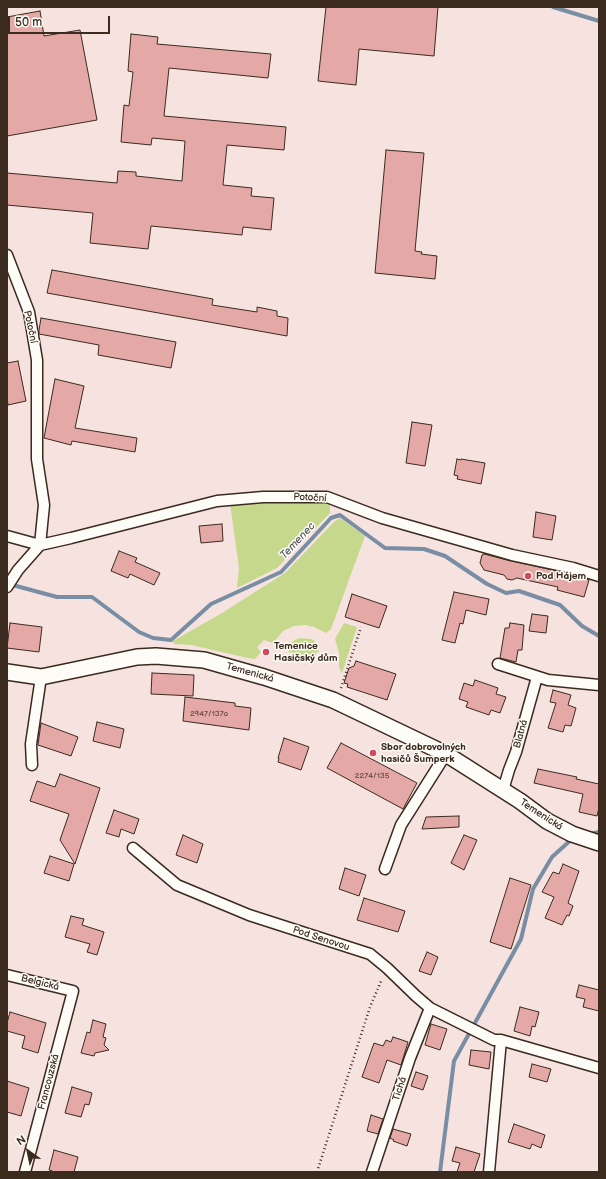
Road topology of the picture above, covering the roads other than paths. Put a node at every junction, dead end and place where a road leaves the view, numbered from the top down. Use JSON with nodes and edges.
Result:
{"nodes":[{"id":1,"x":7,"y":255,"type":"edge"},
{"id":2,"x":7,"y":536,"type":"edge"},
{"id":3,"x":40,"y":545,"type":"junction"},
{"id":4,"x":599,"y":576,"type":"edge"},
{"id":5,"x":9,"y":583,"type":"edge"},
{"id":6,"x":498,"y":664,"type":"dead end"},
{"id":7,"x":7,"y":672,"type":"edge"},
{"id":8,"x":537,"y":676,"type":"junction"},
{"id":9,"x":42,"y":677,"type":"junction"},
{"id":10,"x":599,"y":684,"type":"edge"},
{"id":11,"x":446,"y":754,"type":"junction"},
{"id":12,"x":32,"y":765,"type":"dead end"},
{"id":13,"x":503,"y":790,"type":"junction"},
{"id":14,"x":599,"y":843,"type":"edge"},
{"id":15,"x":133,"y":848,"type":"dead end"},
{"id":16,"x":385,"y":869,"type":"dead end"},
{"id":17,"x":7,"y":975,"type":"edge"},
{"id":18,"x":73,"y":991,"type":"joint"},
{"id":19,"x":430,"y":1008,"type":"junction"},
{"id":20,"x":501,"y":1040,"type":"junction"},
{"id":21,"x":599,"y":1068,"type":"edge"},
{"id":22,"x":25,"y":1172,"type":"edge"},
{"id":23,"x":372,"y":1172,"type":"edge"},
{"id":24,"x":489,"y":1172,"type":"edge"}],
"edges":[{"from":1,"to":3,"type":"street","name":"Potoční"},
{"from":2,"to":3,"type":"street","name":"Potoční"},
{"from":3,"to":4,"type":"street","name":"Potoční"},
{"from":3,"to":5,"type":"street"},
{"from":6,"to":8,"type":"street"},
{"from":7,"to":9,"type":"street","name":"Temenická"},
{"from":8,"to":10,"type":"street"},
{"from":8,"to":13,"type":"street","name":"Blatná"},
{"from":9,"to":11,"type":"street","name":"Temenická"},
{"from":9,"to":12,"type":"street"},
{"from":11,"to":13,"type":"street","name":"Temenická"},
{"from":11,"to":16,"type":"street"},
{"from":13,"to":14,"type":"street","name":"Temenická"},
{"from":15,"to":19,"type":"street","name":"Pod Senovou"},
{"from":17,"to":18,"type":"street","name":"Belgická"},
{"from":18,"to":22,"type":"street","name":"Francouzská"},
{"from":19,"to":20,"type":"street","name":"Pod Senovou"},
{"from":19,"to":23,"type":"street","name":"Tichá"},
{"from":20,"to":21,"type":"street","name":"Pod Senovou"},
{"from":20,"to":24,"type":"street"}]}
